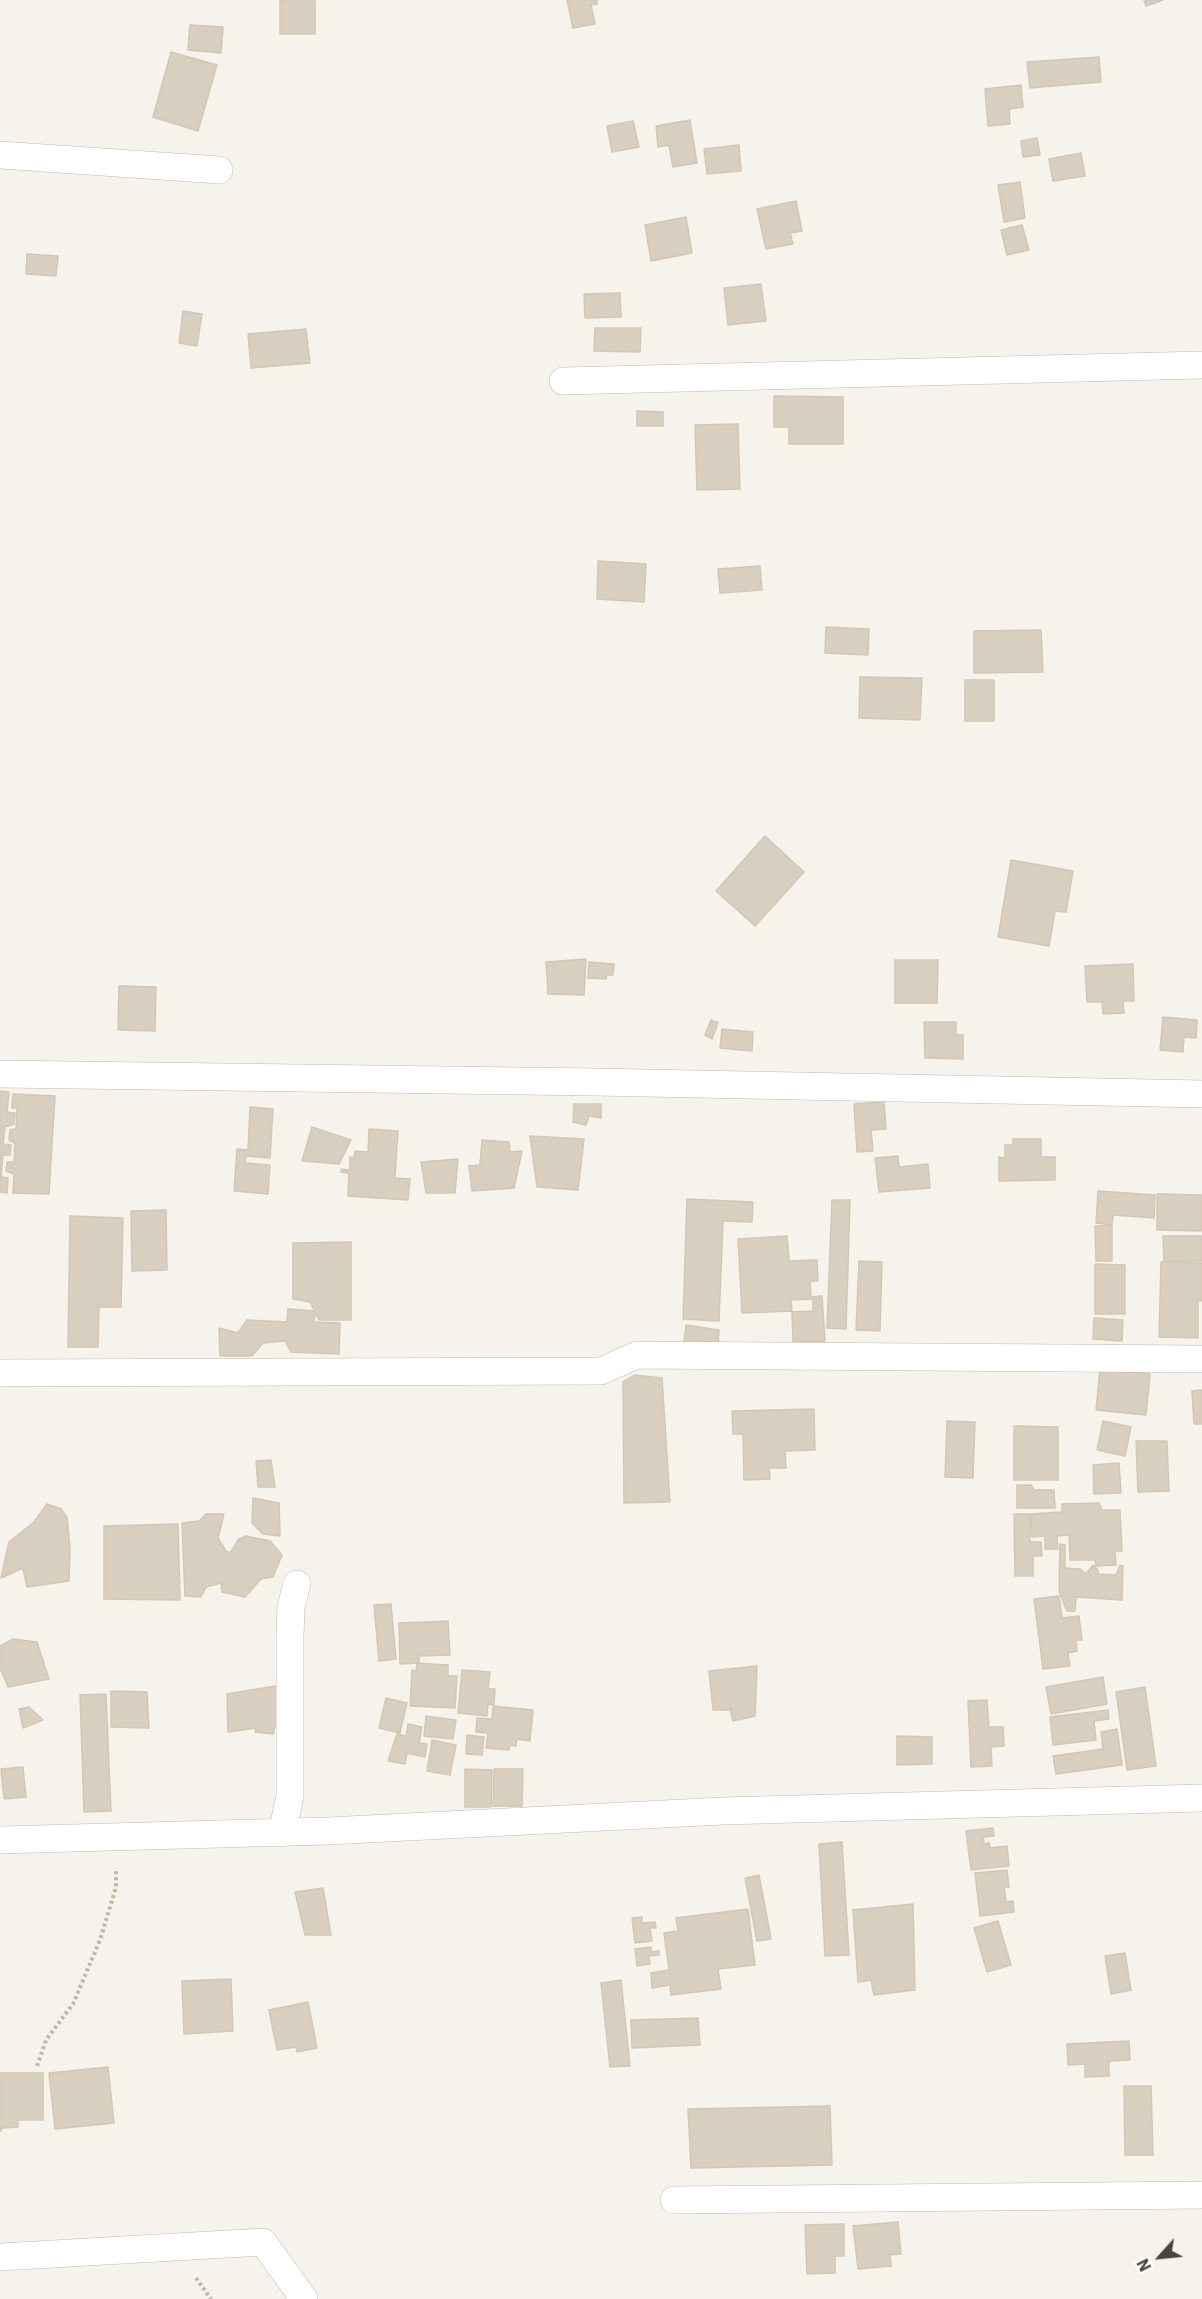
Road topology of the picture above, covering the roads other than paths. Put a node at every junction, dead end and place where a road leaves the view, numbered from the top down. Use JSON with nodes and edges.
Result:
{"nodes":[{"id":1,"x":0,"y":155,"type":"edge"},
{"id":2,"x":219,"y":170,"type":"dead end"},
{"id":3,"x":1202,"y":365,"type":"edge"},
{"id":4,"x":563,"y":381,"type":"dead end"},
{"id":5,"x":0,"y":1074,"type":"edge"},
{"id":6,"x":1202,"y":1094,"type":"edge"},
{"id":7,"x":1202,"y":1359,"type":"edge"},
{"id":8,"x":0,"y":1374,"type":"edge"},
{"id":9,"x":297,"y":1584,"type":"dead end"},
{"id":10,"x":290,"y":1796,"type":"junction"},
{"id":11,"x":1202,"y":1798,"type":"edge"},
{"id":12,"x":323,"y":1831,"type":"junction"},
{"id":13,"x":282,"y":1833,"type":"junction"},
{"id":14,"x":0,"y":1840,"type":"edge"},
{"id":15,"x":1202,"y":2195,"type":"edge"},
{"id":16,"x":674,"y":2200,"type":"dead end"},
{"id":17,"x":0,"y":2257,"type":"edge"},
{"id":18,"x":304,"y":2299,"type":"edge"}],
"edges":[{"from":1,"to":2,"type":"street"},
{"from":3,"to":4,"type":"street"},
{"from":5,"to":6,"type":"street"},
{"from":7,"to":8,"type":"street"},
{"from":9,"to":10,"type":"street"},
{"from":10,"to":12,"type":"street"},
{"from":10,"to":13,"type":"street"},
{"from":11,"to":12,"type":"street"},
{"from":12,"to":13,"type":"street"},
{"from":13,"to":14,"type":"street"},
{"from":15,"to":16,"type":"street"},
{"from":17,"to":18,"type":"street"}]}
